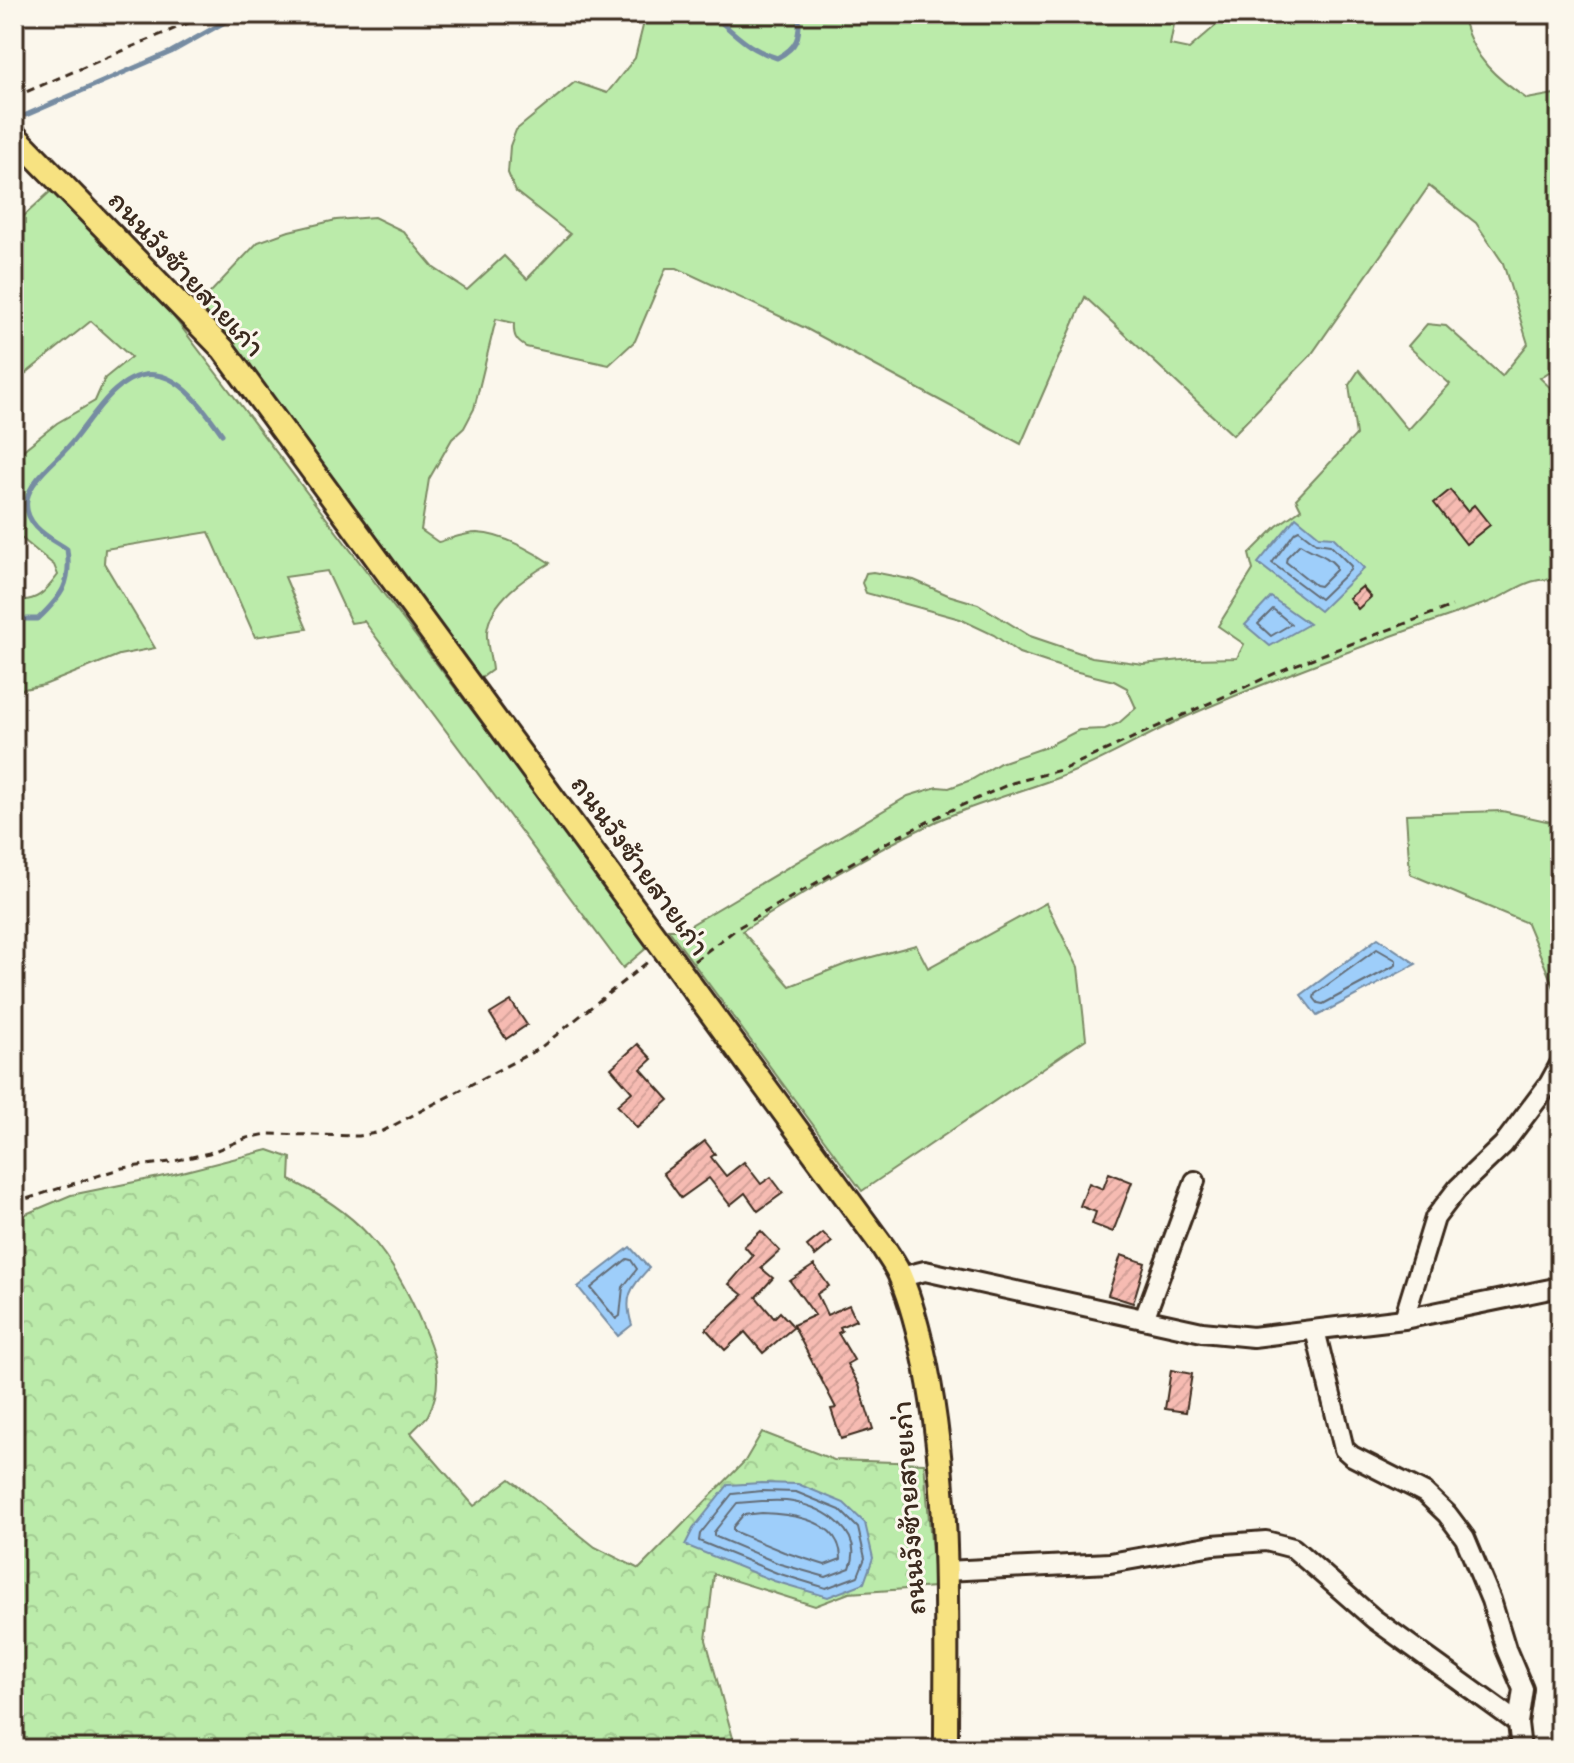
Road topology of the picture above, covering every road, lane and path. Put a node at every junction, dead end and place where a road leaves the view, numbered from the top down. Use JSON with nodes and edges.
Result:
{"nodes":[{"id":1,"x":202,"y":14,"type":"edge"},
{"id":2,"x":14,"y":97,"type":"edge"},
{"id":3,"x":14,"y":135,"type":"edge"},
{"id":4,"x":1452,"y":606,"type":"dead end"},
{"id":5,"x":664,"y":948,"type":"junction"},
{"id":6,"x":681,"y":971,"type":"junction"},
{"id":7,"x":1560,"y":1064,"type":"edge"},
{"id":8,"x":1195,"y":1181,"type":"dead end"},
{"id":9,"x":14,"y":1203,"type":"edge"},
{"id":10,"x":901,"y":1277,"type":"junction"},
{"id":11,"x":1560,"y":1287,"type":"edge"},
{"id":12,"x":1144,"y":1319,"type":"junction"},
{"id":13,"x":1404,"y":1319,"type":"junction"},
{"id":14,"x":1315,"y":1330,"type":"junction"},
{"id":15,"x":945,"y":1571,"type":"junction"},
{"id":16,"x":1518,"y":1723,"type":"junction"},
{"id":17,"x":946,"y":1749,"type":"edge"},
{"id":18,"x":1521,"y":1749,"type":"edge"}],
"edges":[{"from":1,"to":2,"type":"path"},
{"from":3,"to":5,"type":"main road","name":"ถนนวังซ้ายสายเก่า"},
{"from":4,"to":6,"type":"path"},
{"from":5,"to":6,"type":"main road","name":"ถนนวังซ้ายสายเก่า"},
{"from":5,"to":9,"type":"path"},
{"from":6,"to":10,"type":"main road","name":"ถนนวังซ้ายสายเก่า"},
{"from":7,"to":13,"type":"street"},
{"from":8,"to":12,"type":"street"},
{"from":10,"to":12,"type":"street"},
{"from":10,"to":15,"type":"main road","name":"ถนนวังซ้ายสายเก่า"},
{"from":11,"to":13,"type":"street"},
{"from":12,"to":14,"type":"street"},
{"from":13,"to":14,"type":"street"},
{"from":14,"to":16,"type":"street"},
{"from":15,"to":16,"type":"street"},
{"from":15,"to":17,"type":"main road","name":"ถนนวังซ้ายสายเก่า"},
{"from":16,"to":18,"type":"street"}]}
